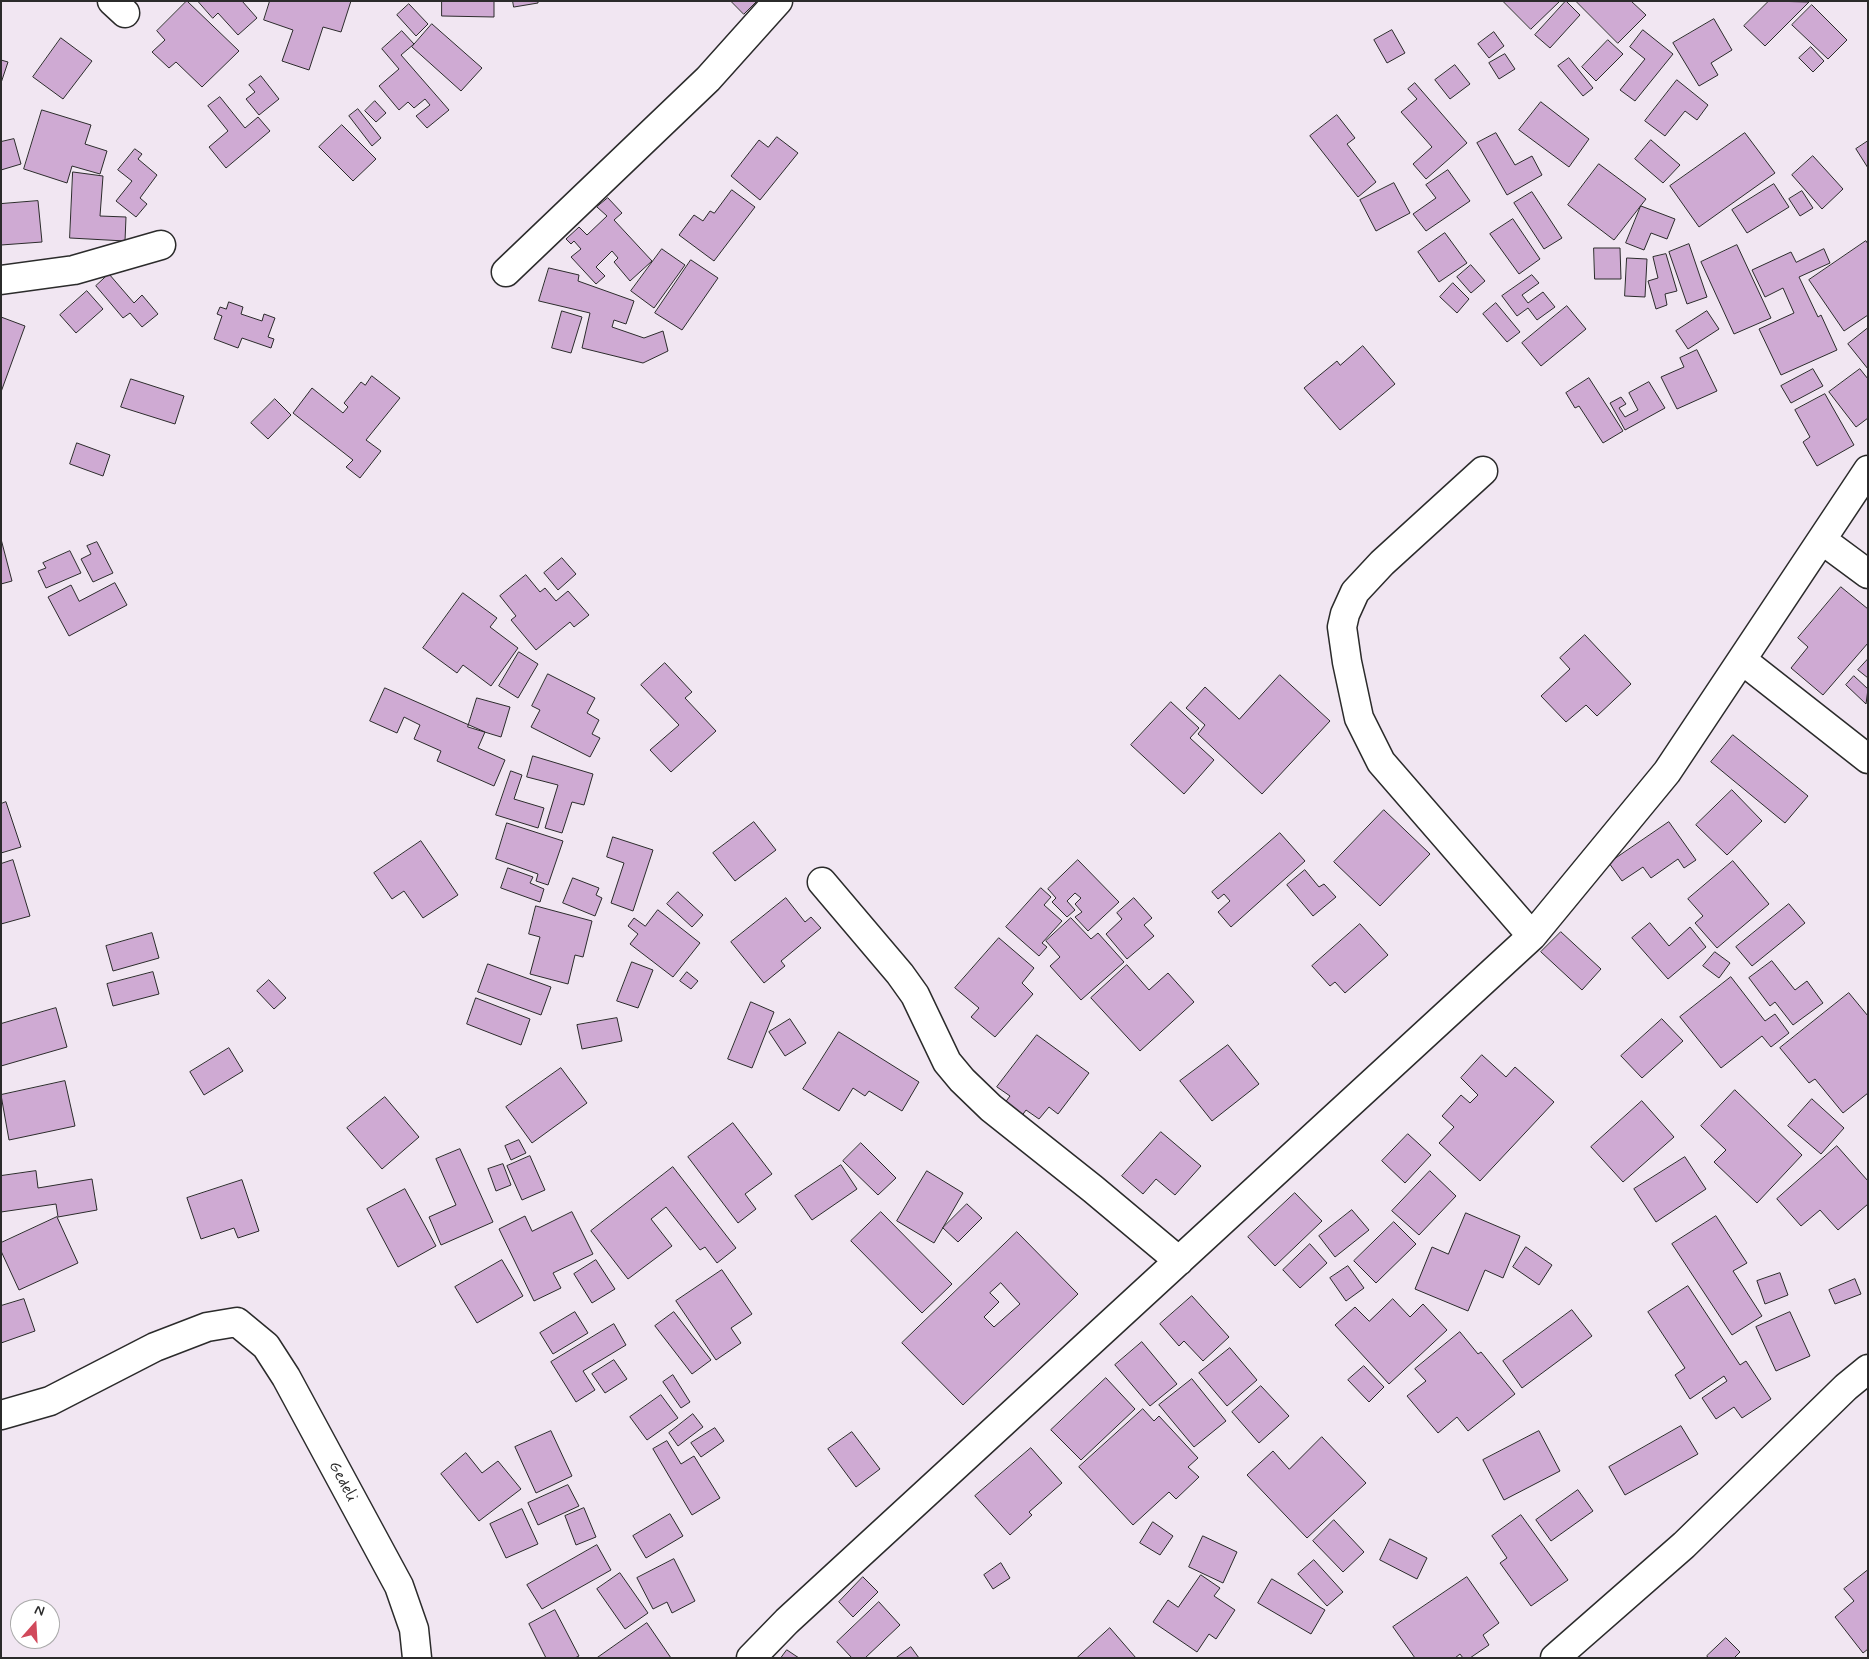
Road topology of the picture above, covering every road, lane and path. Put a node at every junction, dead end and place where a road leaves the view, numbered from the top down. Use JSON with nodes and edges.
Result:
{"nodes":[{"id":1,"x":778,"y":1,"type":"edge"},
{"id":2,"x":161,"y":246,"type":"dead end"},
{"id":3,"x":506,"y":272,"type":"dead end"},
{"id":4,"x":1,"y":280,"type":"edge"},
{"id":5,"x":1483,"y":470,"type":"dead end"},
{"id":6,"x":1868,"y":470,"type":"edge"},
{"id":7,"x":1822,"y":540,"type":"junction"},
{"id":8,"x":1868,"y":574,"type":"edge"},
{"id":9,"x":1742,"y":660,"type":"junction"},
{"id":10,"x":1868,"y":759,"type":"edge"},
{"id":11,"x":822,"y":882,"type":"dead end"},
{"id":12,"x":1532,"y":936,"type":"junction"},
{"id":13,"x":1179,"y":1261,"type":"junction"},
{"id":14,"x":1868,"y":1369,"type":"edge"},
{"id":15,"x":1,"y":1416,"type":"edge"},
{"id":16,"x":417,"y":1658,"type":"edge"},
{"id":17,"x":752,"y":1658,"type":"edge"},
{"id":18,"x":1555,"y":1658,"type":"edge"}],
"edges":[{"from":1,"to":3,"type":"street"},
{"from":2,"to":4,"type":"street"},
{"from":5,"to":12,"type":"street"},
{"from":6,"to":7,"type":"street"},
{"from":7,"to":8,"type":"street"},
{"from":7,"to":9,"type":"street"},
{"from":9,"to":10,"type":"street"},
{"from":9,"to":12,"type":"street"},
{"from":11,"to":13,"type":"street"},
{"from":12,"to":13,"type":"street"},
{"from":13,"to":17,"type":"street"},
{"from":14,"to":18,"type":"street"},
{"from":15,"to":16,"type":"street","name":"Gedeli"}]}
